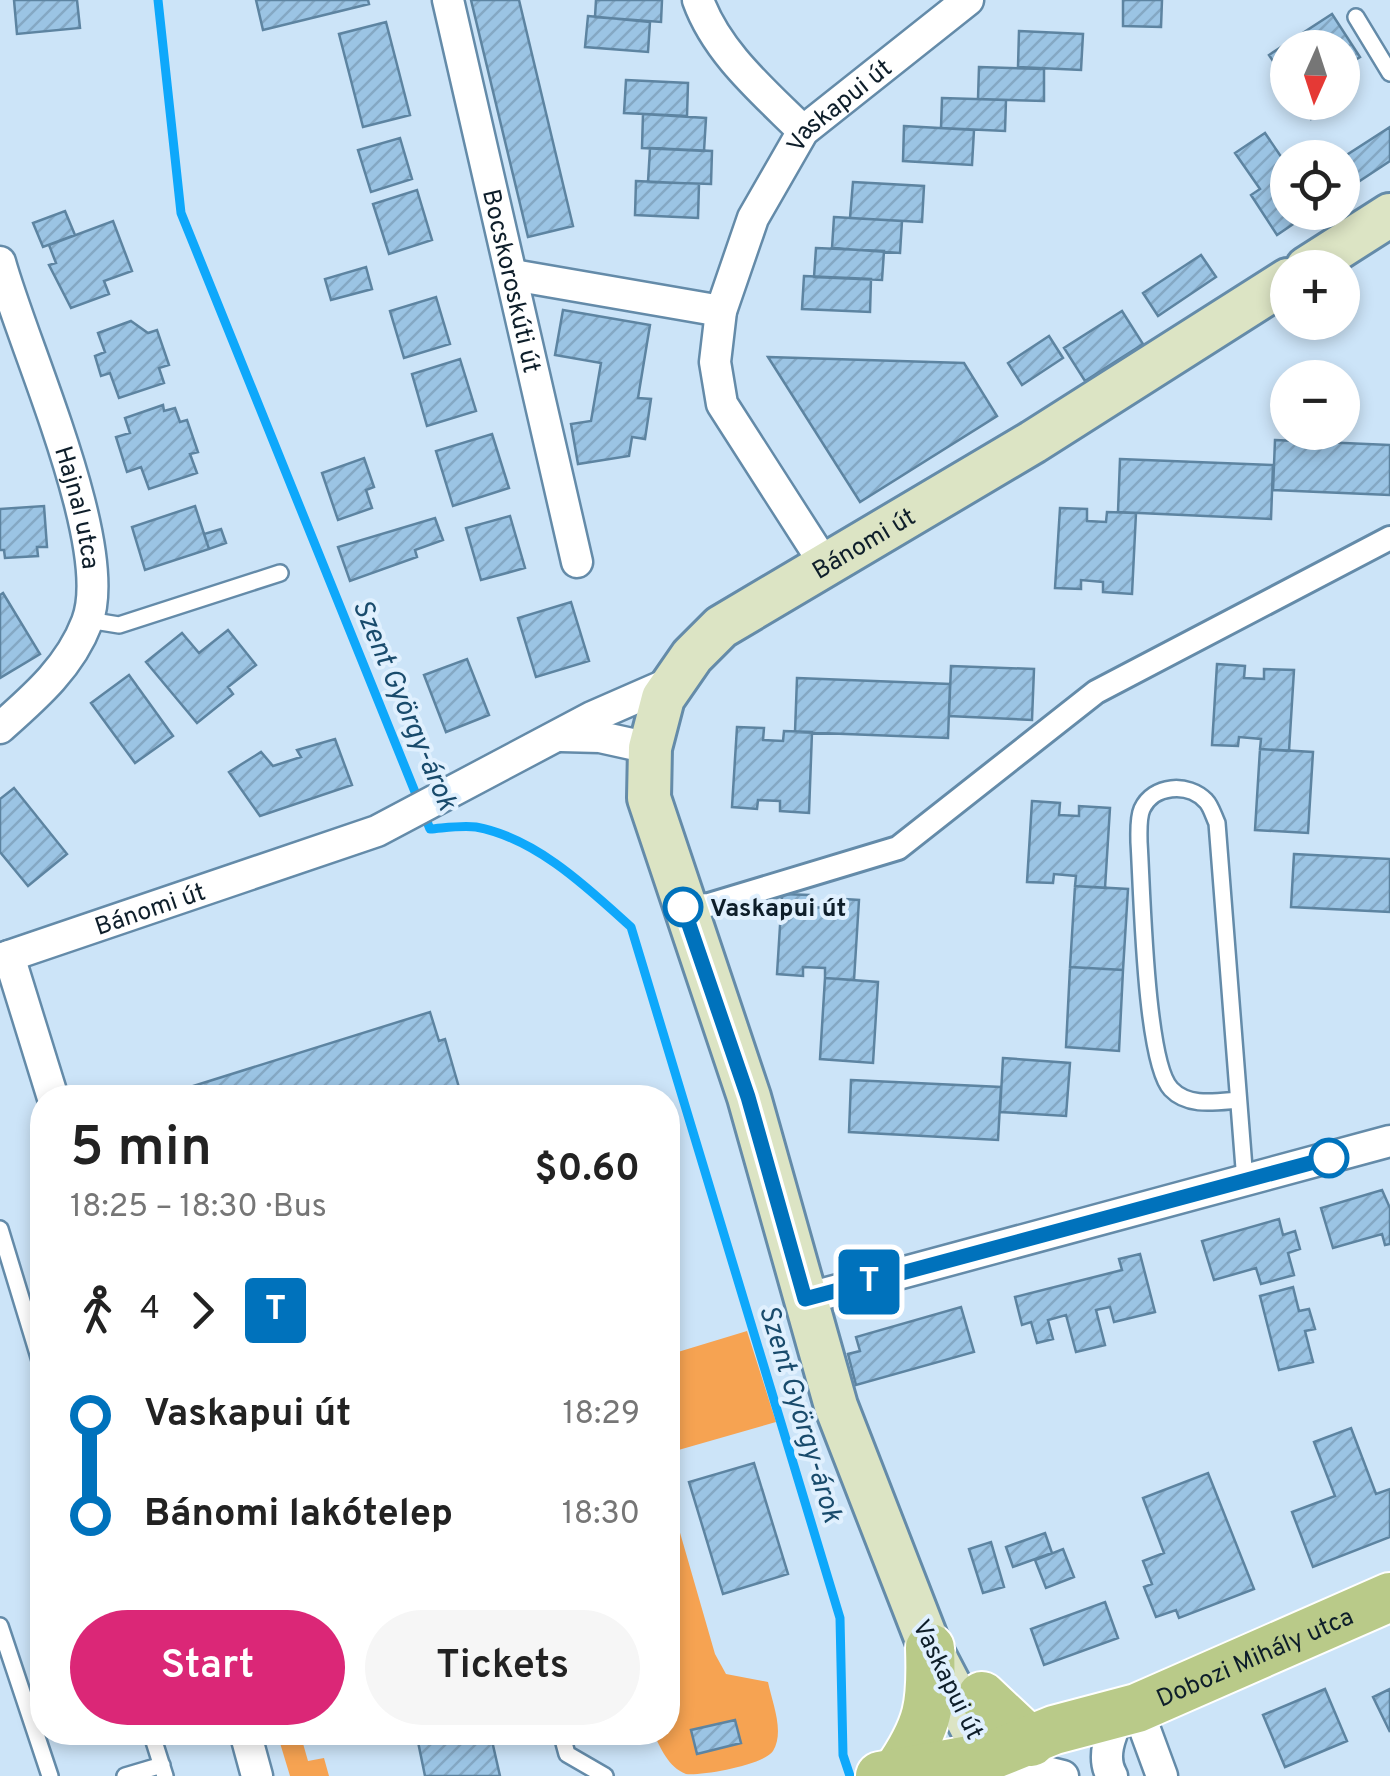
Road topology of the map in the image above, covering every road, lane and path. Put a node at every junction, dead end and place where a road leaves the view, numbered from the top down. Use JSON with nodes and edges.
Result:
{"nodes":[{"id":1,"x":448,"y":0,"type":"edge"},
{"id":2,"x":698,"y":0,"type":"edge"},
{"id":3,"x":968,"y":0,"type":"edge"},
{"id":4,"x":1356,"y":17,"type":"dead end"},
{"id":5,"x":1390,"y":73,"type":"edge"},
{"id":6,"x":803,"y":131,"type":"junction"},
{"id":7,"x":1390,"y":215,"type":"edge"},
{"id":8,"x":1335,"y":250,"type":"edge"},
{"id":9,"x":0,"y":263,"type":"edge"},
{"id":10,"x":513,"y":275,"type":"junction"},
{"id":11,"x":1270,"y":291,"type":"edge"},
{"id":12,"x":721,"y":311,"type":"junction"},
{"id":13,"x":1390,"y":538,"type":"edge"},
{"id":14,"x":577,"y":562,"type":"dead end"},
{"id":15,"x":824,"y":563,"type":"junction"},
{"id":16,"x":280,"y":572,"type":"dead end"},
{"id":17,"x":88,"y":620,"type":"junction"},
{"id":18,"x":672,"y":682,"type":"junction"},
{"id":19,"x":0,"y":728,"type":"edge"},
{"id":20,"x":558,"y":736,"type":"junction"},
{"id":21,"x":650,"y":748,"type":"junction"},
{"id":22,"x":683,"y":907,"type":"junction"},
{"id":23,"x":4,"y":958,"type":"edge"},
{"id":24,"x":48,"y":1085,"type":"edge"},
{"id":25,"x":1238,"y":1100,"type":"junction"},
{"id":26,"x":1390,"y":1141,"type":"edge"},
{"id":27,"x":1245,"y":1181,"type":"junction"},
{"id":28,"x":0,"y":1229,"type":"edge"},
{"id":29,"x":805,"y":1299,"type":"junction"},
{"id":30,"x":30,"y":1327,"type":"edge"},
{"id":31,"x":885,"y":1530,"type":"junction"},
{"id":32,"x":1390,"y":1596,"type":"edge"},
{"id":33,"x":0,"y":1626,"type":"edge"},
{"id":34,"x":930,"y":1648,"type":"junction"},
{"id":35,"x":982,"y":1696,"type":"junction"},
{"id":36,"x":1129,"y":1710,"type":"junction"},
{"id":37,"x":30,"y":1716,"type":"edge"},
{"id":38,"x":40,"y":1745,"type":"edge"},
{"id":39,"x":155,"y":1745,"type":"edge"},
{"id":40,"x":249,"y":1745,"type":"edge"},
{"id":41,"x":565,"y":1745,"type":"edge"},
{"id":42,"x":987,"y":1757,"type":"junction"},
{"id":43,"x":1047,"y":1759,"type":"edge"},
{"id":44,"x":163,"y":1770,"type":"edge"},
{"id":45,"x":888,"y":1774,"type":"edge"},
{"id":46,"x":50,"y":1776,"type":"edge"},
{"id":47,"x":125,"y":1776,"type":"edge"},
{"id":48,"x":257,"y":1776,"type":"edge"},
{"id":49,"x":605,"y":1776,"type":"edge"},
{"id":50,"x":1112,"y":1776,"type":"edge"},
{"id":51,"x":1162,"y":1776,"type":"edge"}],
"edges":[{"from":1,"to":10,"type":"street","name":"Bocskoroskúti út"},
{"from":2,"to":6,"type":"street"},
{"from":3,"to":6,"type":"street","name":"Vaskapui út"},
{"from":4,"to":5,"type":"lane"},
{"from":6,"to":12,"type":"street","name":"Vaskapui út"},
{"from":7,"to":8,"type":"main road"},
{"from":9,"to":17,"type":"street","name":"Hajnal utca"},
{"from":10,"to":12,"type":"street"},
{"from":10,"to":14,"type":"street","name":"Bocskoroskúti út"},
{"from":11,"to":15,"type":"main road","name":"Bánomi út"},
{"from":12,"to":15,"type":"street","name":"Vaskapui út"},
{"from":13,"to":22,"type":"street"},
{"from":15,"to":18,"type":"main road","name":"Bánomi út"},
{"from":16,"to":17,"type":"lane"},
{"from":17,"to":19,"type":"street","name":"Hajnal utca"},
{"from":18,"to":20,"type":"street","name":"Bánomi út"},
{"from":18,"to":21,"type":"main road","name":"Vaskapui út"},
{"from":20,"to":21,"type":"street"},
{"from":20,"to":23,"type":"street","name":"Bánomi út"},
{"from":21,"to":22,"type":"main road","name":"Vaskapui út"},
{"from":22,"to":29,"type":"main road","name":"Vaskapui út"},
{"from":23,"to":24,"type":"street"},
{"from":25,"to":25,"type":"lane"},
{"from":25,"to":27,"type":"lane"},
{"from":26,"to":27,"type":"street"},
{"from":27,"to":29,"type":"street"},
{"from":28,"to":30,"type":"lane"},
{"from":29,"to":31,"type":"main road","name":"Vaskapui út"},
{"from":31,"to":34,"type":"main road","name":"Vaskapui út"},
{"from":31,"to":35,"type":"main road","name":"Vaskapui út"},
{"from":32,"to":36,"type":"main road","name":"Dobozi Mihály utca"},
{"from":33,"to":37,"type":"lane"},
{"from":34,"to":42,"type":"main road","name":"Vaskapui út"},
{"from":34,"to":45,"type":"main road"},
{"from":35,"to":42,"type":"main road","name":"Vaskapui út"},
{"from":35,"to":43,"type":"main road"},
{"from":36,"to":43,"type":"main road","name":"Dobozi Mihály utca"},
{"from":36,"to":50,"type":"street"},
{"from":36,"to":51,"type":"street"},
{"from":38,"to":46,"type":"lane"},
{"from":39,"to":44,"type":"lane"},
{"from":40,"to":48,"type":"street"},
{"from":41,"to":49,"type":"lane"},
{"from":42,"to":43,"type":"main road","name":"Dobozi Mihály utca"},
{"from":42,"to":45,"type":"main road","name":"Dobozi Mihály utca"},
{"from":44,"to":47,"type":"lane"}]}
